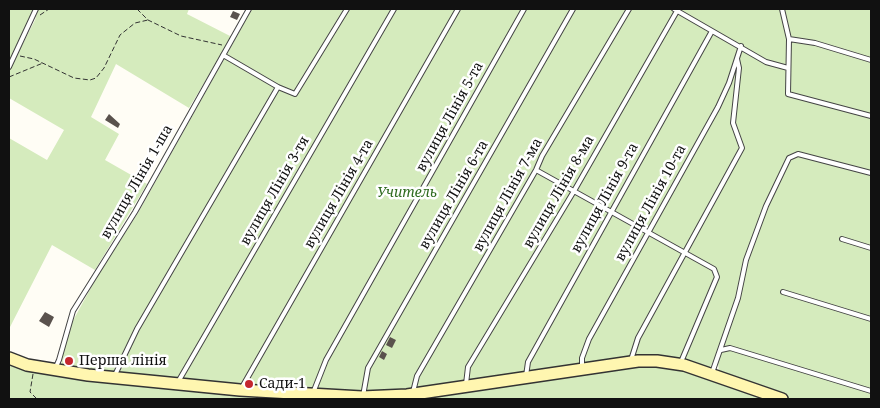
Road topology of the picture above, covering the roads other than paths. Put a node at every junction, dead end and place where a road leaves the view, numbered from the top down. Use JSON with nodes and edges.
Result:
{"nodes":[{"id":1,"x":36,"y":9,"type":"edge"},
{"id":2,"x":249,"y":9,"type":"edge"},
{"id":3,"x":347,"y":9,"type":"edge"},
{"id":4,"x":394,"y":9,"type":"edge"},
{"id":5,"x":458,"y":9,"type":"edge"},
{"id":6,"x":524,"y":9,"type":"edge"},
{"id":7,"x":573,"y":9,"type":"edge"},
{"id":8,"x":629,"y":9,"type":"edge"},
{"id":9,"x":782,"y":9,"type":"edge"},
{"id":10,"x":675,"y":10,"type":"edge"},
{"id":11,"x":712,"y":31,"type":"junction"},
{"id":12,"x":789,"y":39,"type":"junction"},
{"id":13,"x":741,"y":46,"type":"junction"},
{"id":14,"x":223,"y":55,"type":"junction"},
{"id":15,"x":737,"y":59,"type":"junction"},
{"id":16,"x":871,"y":60,"type":"edge"},
{"id":17,"x":9,"y":67,"type":"edge"},
{"id":18,"x":788,"y":68,"type":"junction"},
{"id":19,"x":278,"y":87,"type":"junction"},
{"id":20,"x":871,"y":116,"type":"edge"},
{"id":21,"x":536,"y":170,"type":"junction"},
{"id":22,"x":871,"y":173,"type":"edge"},
{"id":23,"x":574,"y":191,"type":"junction"},
{"id":24,"x":610,"y":211,"type":"junction"},
{"id":25,"x":647,"y":232,"type":"junction"},
{"id":26,"x":842,"y":239,"type":"dead end"},
{"id":27,"x":871,"y":248,"type":"edge"},
{"id":28,"x":684,"y":253,"type":"junction"},
{"id":29,"x":782,"y":292,"type":"dead end"},
{"id":30,"x":871,"y":319,"type":"edge"},
{"id":31,"x":720,"y":350,"type":"junction"},
{"id":32,"x":9,"y":358,"type":"edge"},
{"id":33,"x":631,"y":362,"type":"junction"},
{"id":34,"x":680,"y":364,"type":"junction"},
{"id":35,"x":582,"y":369,"type":"junction"},
{"id":36,"x":54,"y":371,"type":"junction"},
{"id":37,"x":712,"y":374,"type":"junction"},
{"id":38,"x":114,"y":378,"type":"junction"},
{"id":39,"x":526,"y":378,"type":"junction"},
{"id":40,"x":176,"y":384,"type":"junction"},
{"id":41,"x":466,"y":387,"type":"junction"},
{"id":42,"x":240,"y":390,"type":"junction"},
{"id":43,"x":871,"y":391,"type":"edge"},
{"id":44,"x":413,"y":394,"type":"junction"},
{"id":45,"x":312,"y":395,"type":"junction"},
{"id":46,"x":362,"y":397,"type":"junction"},
{"id":47,"x":782,"y":399,"type":"edge"}],
"edges":[{"from":1,"to":17,"type":"lane"},
{"from":2,"to":14,"type":"lane","name":"вулиця Лінія 1-ша"},
{"from":3,"to":19,"type":"lane"},
{"from":4,"to":40,"type":"lane","name":"вулиця Лінія 3-тя"},
{"from":5,"to":42,"type":"lane","name":"вулиця Лінія 4-та"},
{"from":6,"to":45,"type":"lane","name":"вулиця Лінія 5-та"},
{"from":7,"to":46,"type":"lane","name":"вулиця Лінія 6-та"},
{"from":8,"to":21,"type":"lane","name":"вулиця Лінія 7-ма"},
{"from":9,"to":12,"type":"lane"},
{"from":10,"to":11,"type":"lane"},
{"from":10,"to":23,"type":"lane","name":"вулиця Лінія 8-ма"},
{"from":11,"to":13,"type":"lane"},
{"from":11,"to":24,"type":"lane","name":"вулиця Лінія 9-та"},
{"from":12,"to":16,"type":"lane"},
{"from":12,"to":18,"type":"lane"},
{"from":13,"to":15,"type":"lane","name":"вулиця Лінія 10-та"},
{"from":13,"to":18,"type":"lane"},
{"from":14,"to":19,"type":"lane"},
{"from":14,"to":36,"type":"lane","name":"вулиця Лінія 1-ша"},
{"from":15,"to":25,"type":"lane","name":"вулиця Лінія 10-та"},
{"from":15,"to":28,"type":"lane"},
{"from":18,"to":20,"type":"lane"},
{"from":19,"to":38,"type":"lane"},
{"from":21,"to":23,"type":"lane"},
{"from":21,"to":44,"type":"lane","name":"вулиця Лінія 7-ма"},
{"from":22,"to":31,"type":"lane"},
{"from":23,"to":24,"type":"lane"},
{"from":23,"to":41,"type":"lane","name":"вулиця Лінія 8-ма"},
{"from":24,"to":25,"type":"lane"},
{"from":24,"to":39,"type":"lane","name":"вулиця Лінія 9-та"},
{"from":25,"to":28,"type":"lane"},
{"from":25,"to":35,"type":"lane","name":"вулиця Лінія 10-та"},
{"from":26,"to":27,"type":"lane"},
{"from":28,"to":33,"type":"lane"},
{"from":28,"to":34,"type":"lane"},
{"from":29,"to":30,"type":"lane"},
{"from":31,"to":37,"type":"lane"},
{"from":31,"to":43,"type":"lane"},
{"from":32,"to":36,"type":"main road"},
{"from":33,"to":34,"type":"main road"},
{"from":33,"to":35,"type":"main road"},
{"from":34,"to":37,"type":"main road"},
{"from":35,"to":39,"type":"main road"},
{"from":36,"to":38,"type":"main road"},
{"from":37,"to":47,"type":"main road"},
{"from":38,"to":40,"type":"main road"},
{"from":39,"to":41,"type":"main road"},
{"from":40,"to":42,"type":"main road"},
{"from":41,"to":44,"type":"main road"},
{"from":42,"to":45,"type":"main road"},
{"from":44,"to":46,"type":"main road"},
{"from":45,"to":46,"type":"main road"}]}
